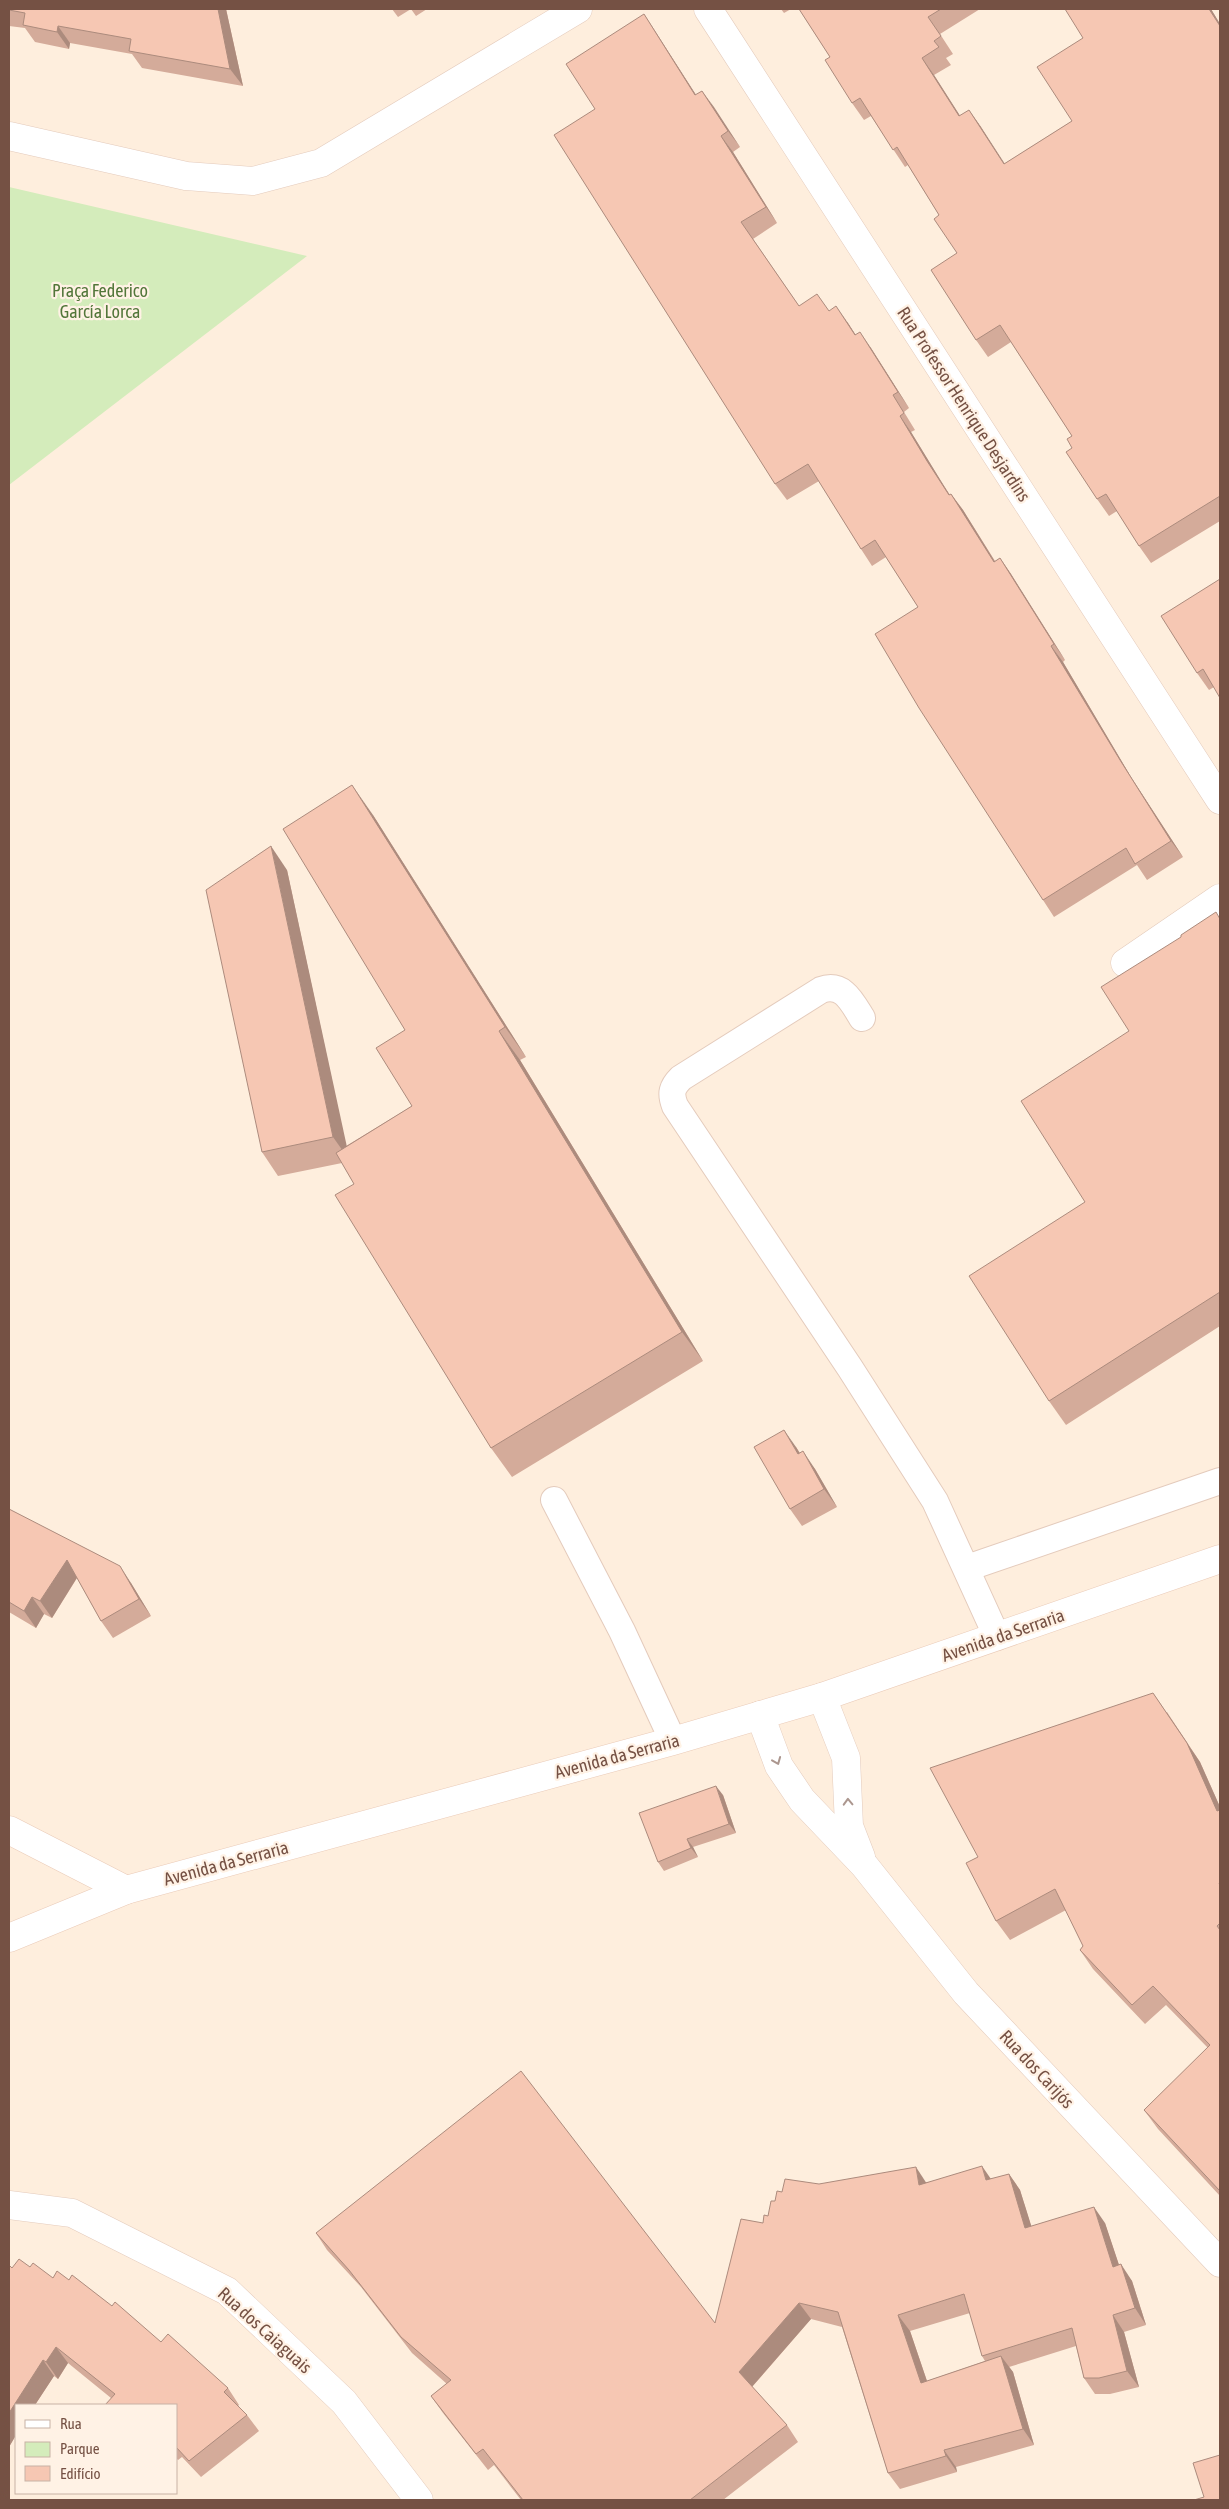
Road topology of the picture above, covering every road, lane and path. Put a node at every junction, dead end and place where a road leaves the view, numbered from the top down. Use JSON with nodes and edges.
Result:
{"nodes":[{"id":1,"x":578,"y":9,"type":"edge"},
{"id":2,"x":708,"y":9,"type":"edge"},
{"id":3,"x":9,"y":136,"type":"edge"},
{"id":4,"x":1220,"y":800,"type":"edge"},
{"id":5,"x":1220,"y":898,"type":"edge"},
{"id":6,"x":1125,"y":963,"type":"dead end"},
{"id":7,"x":862,"y":1018,"type":"dead end"},
{"id":8,"x":1220,"y":1481,"type":"edge"},
{"id":9,"x":554,"y":1500,"type":"dead end"},
{"id":10,"x":1220,"y":1559,"type":"edge"},
{"id":11,"x":967,"y":1568,"type":"junction"},
{"id":12,"x":997,"y":1637,"type":"junction"},
{"id":13,"x":822,"y":1697,"type":"junction"},
{"id":14,"x":760,"y":1715,"type":"junction"},
{"id":15,"x":673,"y":1741,"type":"junction"},
{"id":16,"x":9,"y":1830,"type":"edge"},
{"id":17,"x":864,"y":1865,"type":"junction"},
{"id":18,"x":126,"y":1890,"type":"junction"},
{"id":19,"x":9,"y":1938,"type":"edge"},
{"id":20,"x":9,"y":2206,"type":"edge"},
{"id":21,"x":1220,"y":2263,"type":"edge"},
{"id":22,"x":419,"y":2500,"type":"edge"}],
"edges":[{"from":1,"to":3,"type":"street"},
{"from":2,"to":4,"type":"street","name":"Rua Professor Henrique Desjardins"},
{"from":5,"to":6,"type":"street"},
{"from":7,"to":11,"type":"lane"},
{"from":8,"to":11,"type":"lane"},
{"from":9,"to":15,"type":"lane"},
{"from":10,"to":12,"type":"street","name":"Avenida da Serraria"},
{"from":11,"to":12,"type":"lane"},
{"from":12,"to":13,"type":"street","name":"Avenida da Serraria"},
{"from":13,"to":14,"type":"street","name":"Avenida da Serraria"},
{"from":17,"to":13,"type":"street","name":"Rua dos Carijós","one_way":true},
{"from":14,"to":15,"type":"street","name":"Avenida da Serraria"},
{"from":14,"to":17,"type":"street","name":"Rua dos Carijós","one_way":true},
{"from":15,"to":18,"type":"street","name":"Avenida da Serraria"},
{"from":16,"to":18,"type":"street"},
{"from":17,"to":21,"type":"street","name":"Rua dos Carijós"},
{"from":18,"to":19,"type":"street","name":"Avenida da Serraria"},
{"from":20,"to":22,"type":"street","name":"Rua dos Caiaguais"}]}
